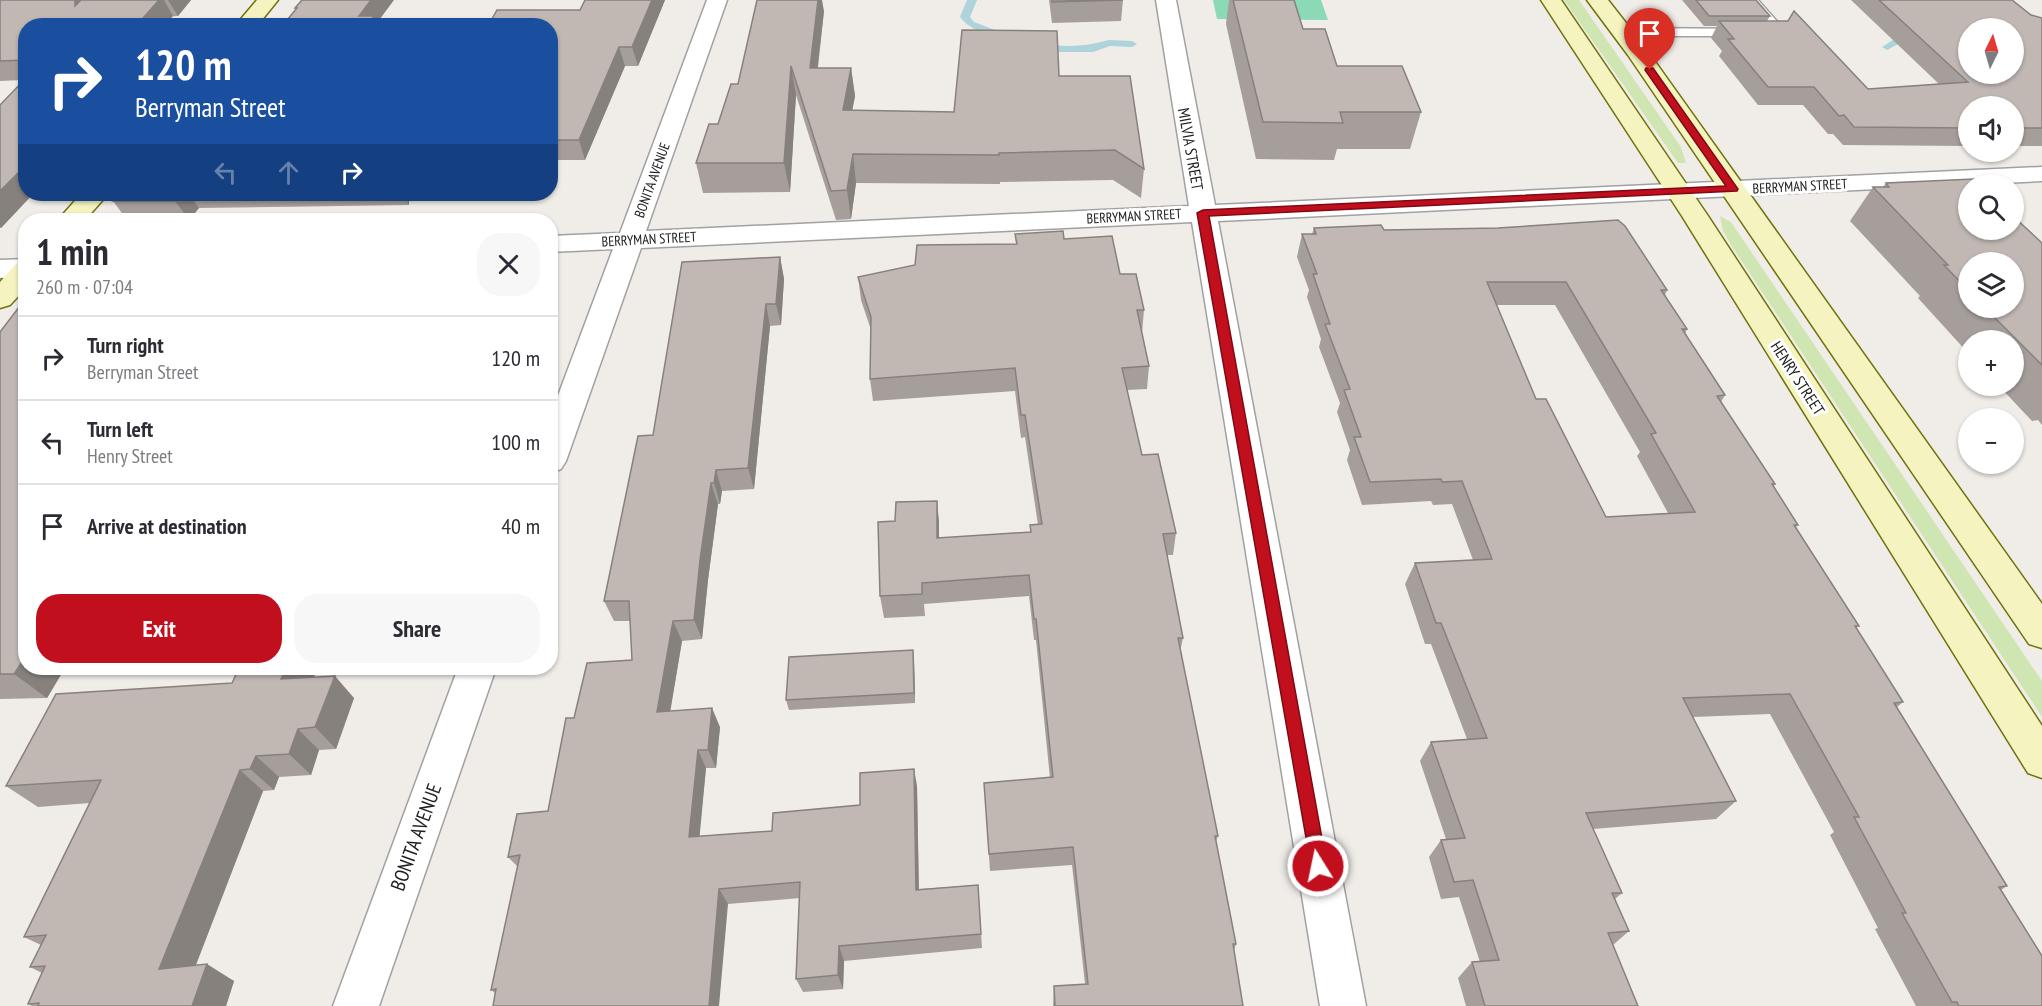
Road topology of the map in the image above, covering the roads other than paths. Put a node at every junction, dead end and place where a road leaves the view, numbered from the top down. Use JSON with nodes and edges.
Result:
{"nodes":[{"id":1,"x":268,"y":0,"type":"edge"},
{"id":2,"x":717,"y":0,"type":"edge"},
{"id":3,"x":1166,"y":0,"type":"edge"},
{"id":4,"x":1551,"y":0,"type":"edge"},
{"id":5,"x":1597,"y":0,"type":"edge"},
{"id":6,"x":1751,"y":0,"type":"edge"},
{"id":7,"x":252,"y":18,"type":"edge"},
{"id":8,"x":1623,"y":32,"type":"junction"},
{"id":9,"x":2042,"y":174,"type":"edge"},
{"id":10,"x":1733,"y":189,"type":"junction"},
{"id":11,"x":1679,"y":192,"type":"junction"},
{"id":12,"x":89,"y":201,"type":"edge"},
{"id":13,"x":77,"y":213,"type":"edge"},
{"id":14,"x":1203,"y":213,"type":"junction"},
{"id":15,"x":630,"y":240,"type":"junction"},
{"id":16,"x":558,"y":244,"type":"edge"},
{"id":17,"x":0,"y":269,"type":"edge"},
{"id":18,"x":18,"y":269,"type":"edge"},
{"id":19,"x":18,"y":278,"type":"edge"},
{"id":20,"x":0,"y":299,"type":"edge"},
{"id":21,"x":558,"y":439,"type":"edge"},
{"id":22,"x":2042,"y":633,"type":"edge"},
{"id":23,"x":474,"y":675,"type":"edge"},
{"id":24,"x":2042,"y":760,"type":"edge"},
{"id":25,"x":356,"y":1006,"type":"edge"},
{"id":26,"x":1343,"y":1006,"type":"edge"}],
"edges":[{"from":1,"to":7,"type":"main road"},
{"from":2,"to":15,"type":"street","name":"BONITA AVENUE"},
{"from":3,"to":14,"type":"street","name":"MILVIA STREET"},
{"from":4,"to":11,"type":"main road","name":"HENRY STREET"},
{"from":5,"to":8,"type":"main road"},
{"from":6,"to":8,"type":"lane"},
{"from":8,"to":10,"type":"main road"},
{"from":9,"to":10,"type":"street","name":"BERRYMAN STREET"},
{"from":10,"to":11,"type":"street","name":"BERRYMAN STREET"},
{"from":10,"to":22,"type":"main road"},
{"from":11,"to":14,"type":"street","name":"BERRYMAN STREET"},
{"from":11,"to":24,"type":"main road","name":"HENRY STREET"},
{"from":12,"to":13,"type":"main road"},
{"from":14,"to":15,"type":"street","name":"BERRYMAN STREET"},
{"from":14,"to":26,"type":"street","name":"MILVIA STREET"},
{"from":15,"to":16,"type":"street","name":"BERRYMAN STREET"},
{"from":15,"to":21,"type":"street","name":"BONITA AVENUE"},
{"from":17,"to":18,"type":"street"},
{"from":19,"to":20,"type":"main road"},
{"from":23,"to":25,"type":"street","name":"BONITA AVENUE"}]}
